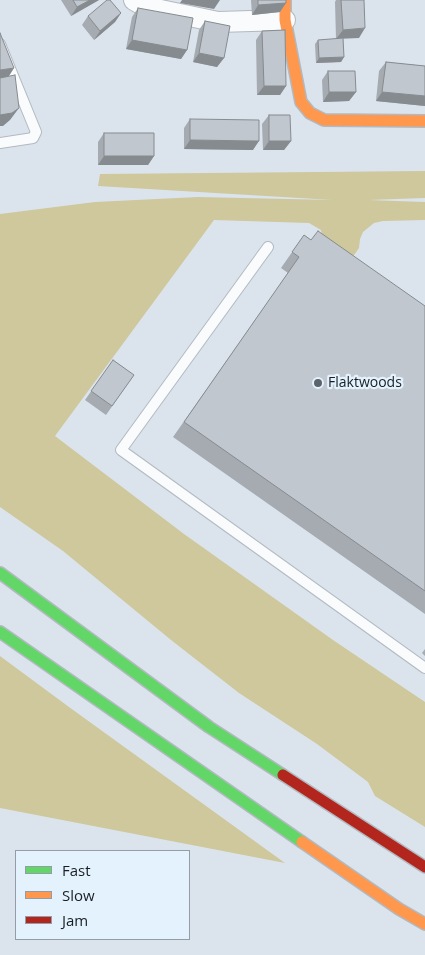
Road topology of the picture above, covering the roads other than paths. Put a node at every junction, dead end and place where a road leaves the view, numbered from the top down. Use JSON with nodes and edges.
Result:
{"nodes":[{"id":1,"x":134,"y":0,"type":"edge"},
{"id":2,"x":285,"y":10,"type":"edge"},
{"id":3,"x":0,"y":44,"type":"edge"},
{"id":4,"x":425,"y":121,"type":"edge"},
{"id":5,"x":0,"y":143,"type":"edge"},
{"id":6,"x":268,"y":247,"type":"dead end"},
{"id":7,"x":0,"y":573,"type":"edge"},
{"id":8,"x":0,"y":632,"type":"edge"},
{"id":9,"x":425,"y":668,"type":"edge"},
{"id":10,"x":425,"y":867,"type":"edge"},
{"id":11,"x":425,"y":924,"type":"edge"}],
"edges":[{"from":1,"to":2,"type":"street"},
{"from":2,"to":4,"type":"main road"},
{"from":3,"to":5,"type":"lane"},
{"from":6,"to":9,"type":"lane"},
{"from":7,"to":10,"type":"main road"},
{"from":8,"to":11,"type":"main road"}]}
